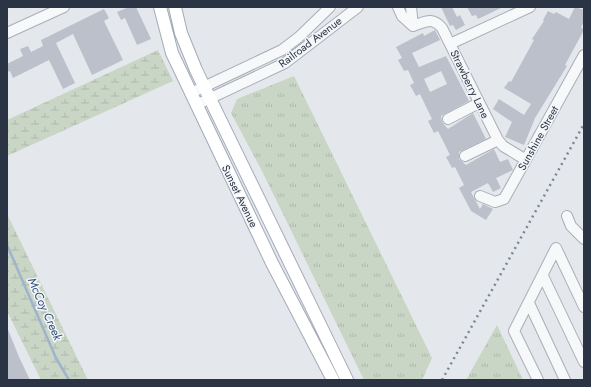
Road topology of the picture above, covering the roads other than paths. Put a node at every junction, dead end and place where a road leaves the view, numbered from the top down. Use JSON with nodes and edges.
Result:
{"nodes":[{"id":1,"x":64,"y":7,"type":"edge"},
{"id":2,"x":160,"y":7,"type":"edge"},
{"id":3,"x":175,"y":7,"type":"edge"},
{"id":4,"x":330,"y":7,"type":"edge"},
{"id":5,"x":358,"y":7,"type":"edge"},
{"id":6,"x":398,"y":7,"type":"edge"},
{"id":7,"x":411,"y":7,"type":"edge"},
{"id":8,"x":530,"y":7,"type":"edge"},
{"id":9,"x":413,"y":26,"type":"junction"},
{"id":10,"x":7,"y":33,"type":"edge"},
{"id":11,"x":450,"y":44,"type":"junction"},
{"id":12,"x":584,"y":55,"type":"edge"},
{"id":13,"x":204,"y":87,"type":"junction"},
{"id":14,"x":191,"y":93,"type":"junction"},
{"id":15,"x":210,"y":99,"type":"junction"},
{"id":16,"x":479,"y":103,"type":"junction"},
{"id":17,"x":196,"y":105,"type":"junction"},
{"id":18,"x":448,"y":119,"type":"dead end"},
{"id":19,"x":498,"y":140,"type":"junction"},
{"id":20,"x":465,"y":156,"type":"dead end"},
{"id":21,"x":526,"y":160,"type":"junction"},
{"id":22,"x":480,"y":196,"type":"dead end"},
{"id":23,"x":567,"y":216,"type":"dead end"},
{"id":24,"x":584,"y":239,"type":"edge"},
{"id":25,"x":542,"y":276,"type":"junction"},
{"id":26,"x":529,"y":303,"type":"junction"},
{"id":27,"x":584,"y":308,"type":"edge"},
{"id":28,"x":584,"y":362,"type":"edge"},
{"id":29,"x":333,"y":380,"type":"edge"},
{"id":30,"x":347,"y":380,"type":"edge"},
{"id":31,"x":538,"y":380,"type":"edge"},
{"id":32,"x":566,"y":380,"type":"edge"}],
"edges":[{"from":1,"to":10,"type":"street"},
{"from":2,"to":14,"type":"main road","name":"Sunset Avenue"},
{"from":3,"to":13,"type":"main road","name":"Sunset Avenue"},
{"from":4,"to":13,"type":"street","name":"Railroad Avenue"},
{"from":5,"to":15,"type":"street","name":"Railroad Avenue"},
{"from":6,"to":9,"type":"street"},
{"from":7,"to":9,"type":"street"},
{"from":8,"to":11,"type":"street"},
{"from":9,"to":11,"type":"street","name":"Strawberry Lane"},
{"from":11,"to":16,"type":"street","name":"Strawberry Lane"},
{"from":12,"to":21,"type":"street","name":"Sunshine Street"},
{"from":13,"to":14,"type":"street","name":"Railroad Avenue"},
{"from":13,"to":15,"type":"main road","name":"Sunset Avenue"},
{"from":14,"to":17,"type":"main road","name":"Sunset Avenue"},
{"from":15,"to":17,"type":"street","name":"Railroad Avenue"},
{"from":15,"to":30,"type":"main road","name":"Sunset Avenue"},
{"from":16,"to":18,"type":"street"},
{"from":16,"to":19,"type":"street","name":"Strawberry Lane"},
{"from":17,"to":29,"type":"main road","name":"Sunset Avenue"},
{"from":19,"to":20,"type":"street"},
{"from":19,"to":21,"type":"street","name":"Strawberry Lane"},
{"from":21,"to":22,"type":"street","name":"Sunshine Street"},
{"from":23,"to":24,"type":"street"},
{"from":25,"to":26,"type":"street"},
{"from":25,"to":27,"type":"street"},
{"from":25,"to":28,"type":"street"},
{"from":26,"to":31,"type":"street"},
{"from":26,"to":32,"type":"street"}]}
